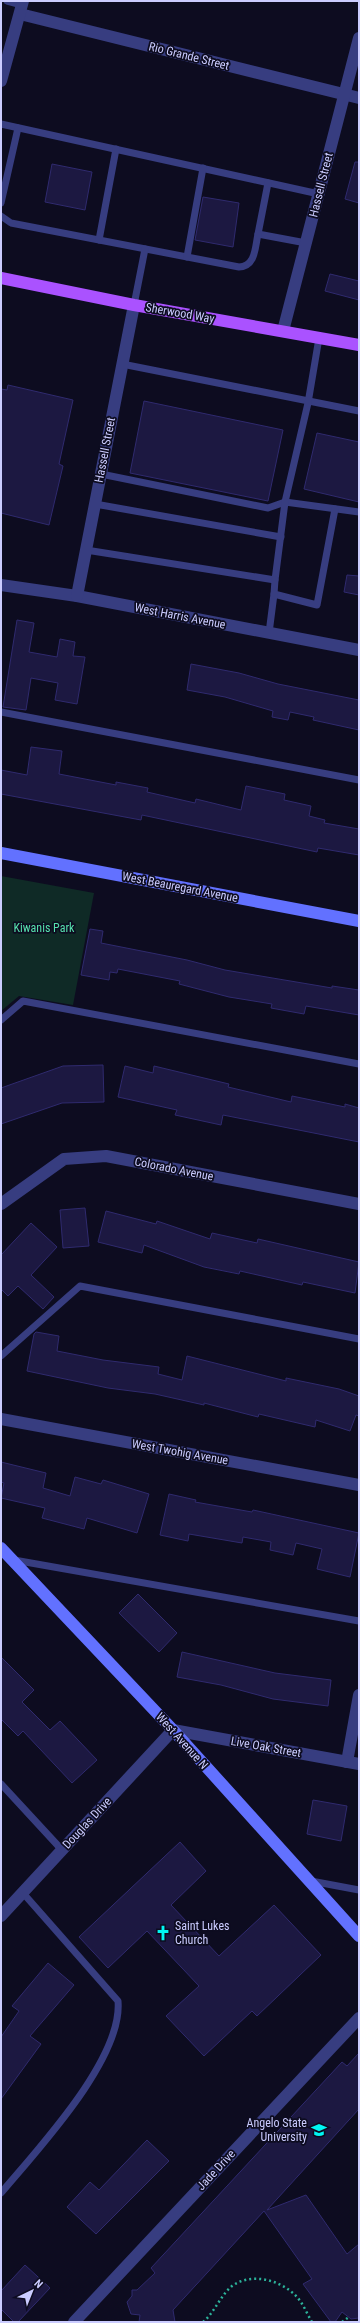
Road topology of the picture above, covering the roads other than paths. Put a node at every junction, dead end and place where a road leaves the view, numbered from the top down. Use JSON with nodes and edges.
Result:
{"nodes":[{"id":1,"x":7,"y":1,"type":"edge"},
{"id":2,"x":22,"y":6,"type":"edge"},
{"id":3,"x":359,"y":38,"type":"edge"},
{"id":4,"x":1,"y":81,"type":"edge"},
{"id":5,"x":344,"y":95,"type":"junction"},
{"id":6,"x":359,"y":98,"type":"edge"},
{"id":7,"x":1,"y":124,"type":"edge"},
{"id":8,"x":18,"y":128,"type":"junction"},
{"id":9,"x":116,"y":149,"type":"junction"},
{"id":10,"x":203,"y":168,"type":"junction"},
{"id":11,"x":268,"y":183,"type":"junction"},
{"id":12,"x":319,"y":194,"type":"junction"},
{"id":13,"x":2,"y":195,"type":"edge"},
{"id":14,"x":1,"y":203,"type":"edge"},
{"id":15,"x":1,"y":216,"type":"edge"},
{"id":16,"x":258,"y":234,"type":"junction"},
{"id":17,"x":99,"y":240,"type":"junction"},
{"id":18,"x":306,"y":243,"type":"junction"},
{"id":19,"x":145,"y":248,"type":"junction"},
{"id":20,"x":187,"y":257,"type":"junction"},
{"id":21,"x":1,"y":278,"type":"edge"},
{"id":22,"x":134,"y":305,"type":"junction"},
{"id":23,"x":284,"y":331,"type":"junction"},
{"id":24,"x":319,"y":338,"type":"junction"},
{"id":25,"x":359,"y":345,"type":"edge"},
{"id":26,"x":122,"y":364,"type":"junction"},
{"id":27,"x":308,"y":403,"type":"junction"},
{"id":28,"x":359,"y":411,"type":"edge"},
{"id":29,"x":101,"y":474,"type":"junction"},
{"id":30,"x":286,"y":502,"type":"junction"},
{"id":31,"x":95,"y":504,"type":"junction"},
{"id":32,"x":335,"y":509,"type":"junction"},
{"id":33,"x":359,"y":512,"type":"edge"},
{"id":34,"x":281,"y":538,"type":"junction"},
{"id":35,"x":86,"y":550,"type":"junction"},
{"id":36,"x":275,"y":580,"type":"junction"},
{"id":37,"x":1,"y":585,"type":"edge"},
{"id":38,"x":274,"y":594,"type":"junction"},
{"id":39,"x":77,"y":596,"type":"junction"},
{"id":40,"x":269,"y":633,"type":"junction"},
{"id":41,"x":359,"y":650,"type":"edge"},
{"id":42,"x":1,"y":712,"type":"edge"},
{"id":43,"x":359,"y":780,"type":"edge"},
{"id":44,"x":1,"y":853,"type":"edge"},
{"id":45,"x":359,"y":921,"type":"edge"},
{"id":46,"x":1,"y":1020,"type":"edge"},
{"id":47,"x":359,"y":1064,"type":"edge"},
{"id":48,"x":1,"y":1204,"type":"edge"},
{"id":49,"x":359,"y":1204,"type":"edge"},
{"id":50,"x":359,"y":1339,"type":"edge"},
{"id":51,"x":1,"y":1356,"type":"edge"},
{"id":52,"x":1,"y":1419,"type":"edge"},
{"id":53,"x":359,"y":1485,"type":"edge"},
{"id":54,"x":1,"y":1548,"type":"edge"},
{"id":55,"x":12,"y":1560,"type":"junction"},
{"id":56,"x":359,"y":1621,"type":"edge"},
{"id":57,"x":359,"y":1696,"type":"edge"},
{"id":58,"x":172,"y":1730,"type":"junction"},
{"id":59,"x":353,"y":1763,"type":"edge"},
{"id":60,"x":1,"y":1784,"type":"edge"},
{"id":61,"x":62,"y":1850,"type":"junction"},
{"id":62,"x":307,"y":1880,"type":"junction"},
{"id":63,"x":359,"y":1890,"type":"edge"},
{"id":64,"x":23,"y":1893,"type":"junction"},
{"id":65,"x":1,"y":1916,"type":"edge"},
{"id":66,"x":359,"y":1936,"type":"edge"},
{"id":67,"x":359,"y":2018,"type":"edge"},
{"id":68,"x":1,"y":2193,"type":"edge"},
{"id":69,"x":74,"y":2322,"type":"edge"}],
"edges":[{"from":1,"to":2,"type":"lane"},
{"from":2,"to":4,"type":"street"},
{"from":2,"to":5,"type":"street","name":"Rio Grande Street"},
{"from":3,"to":5,"type":"street","name":"Hassell Street"},
{"from":5,"to":6,"type":"street","name":"Rio Grande Street"},
{"from":5,"to":12,"type":"street","name":"Hassell Street"},
{"from":7,"to":8,"type":"lane"},
{"from":8,"to":9,"type":"lane"},
{"from":8,"to":13,"type":"lane"},
{"from":9,"to":10,"type":"lane"},
{"from":9,"to":17,"type":"lane"},
{"from":10,"to":11,"type":"lane"},
{"from":10,"to":20,"type":"lane"},
{"from":11,"to":12,"type":"lane"},
{"from":11,"to":16,"type":"lane"},
{"from":12,"to":18,"type":"street","name":"Hassell Street"},
{"from":13,"to":14,"type":"lane"},
{"from":15,"to":17,"type":"lane"},
{"from":16,"to":18,"type":"lane"},
{"from":16,"to":20,"type":"lane"},
{"from":17,"to":19,"type":"lane"},
{"from":18,"to":23,"type":"street","name":"Hassell Street"},
{"from":19,"to":20,"type":"lane"},
{"from":19,"to":22,"type":"lane"},
{"from":21,"to":22,"type":"main road","name":"Sherwood Way"},
{"from":22,"to":23,"type":"main road","name":"Sherwood Way"},
{"from":22,"to":26,"type":"street","name":"Hassell Street"},
{"from":23,"to":24,"type":"main road","name":"Sherwood Way"},
{"from":24,"to":25,"type":"main road","name":"Sherwood Way"},
{"from":24,"to":27,"type":"lane"},
{"from":26,"to":27,"type":"lane"},
{"from":26,"to":29,"type":"street","name":"Hassell Street"},
{"from":27,"to":28,"type":"lane"},
{"from":27,"to":30,"type":"lane"},
{"from":29,"to":30,"type":"lane"},
{"from":29,"to":31,"type":"street","name":"Hassell Street"},
{"from":30,"to":32,"type":"lane"},
{"from":30,"to":34,"type":"lane"},
{"from":31,"to":34,"type":"lane"},
{"from":31,"to":35,"type":"street","name":"Hassell Street"},
{"from":32,"to":33,"type":"lane"},
{"from":32,"to":38,"type":"lane"},
{"from":34,"to":36,"type":"lane"},
{"from":35,"to":36,"type":"lane"},
{"from":35,"to":39,"type":"street","name":"Hassell Street"},
{"from":36,"to":38,"type":"lane"},
{"from":37,"to":39,"type":"street","name":"West Harris Avenue"},
{"from":38,"to":40,"type":"lane"},
{"from":39,"to":40,"type":"street","name":"West Harris Avenue"},
{"from":40,"to":41,"type":"street","name":"West Harris Avenue"},
{"from":42,"to":43,"type":"lane"},
{"from":44,"to":45,"type":"main road","name":"West Beauregard Avenue"},
{"from":46,"to":47,"type":"lane"},
{"from":48,"to":49,"type":"street","name":"Colorado Avenue"},
{"from":50,"to":51,"type":"lane"},
{"from":52,"to":53,"type":"street","name":"West Twohig Avenue"},
{"from":54,"to":55,"type":"main road","name":"West Avenue N"},
{"from":55,"to":56,"type":"lane"},
{"from":55,"to":58,"type":"main road","name":"West Avenue N"},
{"from":57,"to":59,"type":"street"},
{"from":58,"to":59,"type":"street","name":"Live Oak Street"},
{"from":58,"to":61,"type":"street","name":"Douglas Drive"},
{"from":58,"to":62,"type":"main road","name":"West Avenue N"},
{"from":60,"to":61,"type":"lane"},
{"from":61,"to":64,"type":"street","name":"Douglas Drive"},
{"from":62,"to":63,"type":"lane"},
{"from":62,"to":66,"type":"main road","name":"West Avenue N"},
{"from":64,"to":65,"type":"street","name":"Douglas Drive"},
{"from":64,"to":68,"type":"lane"},
{"from":67,"to":69,"type":"street","name":"Jade Drive"}]}
